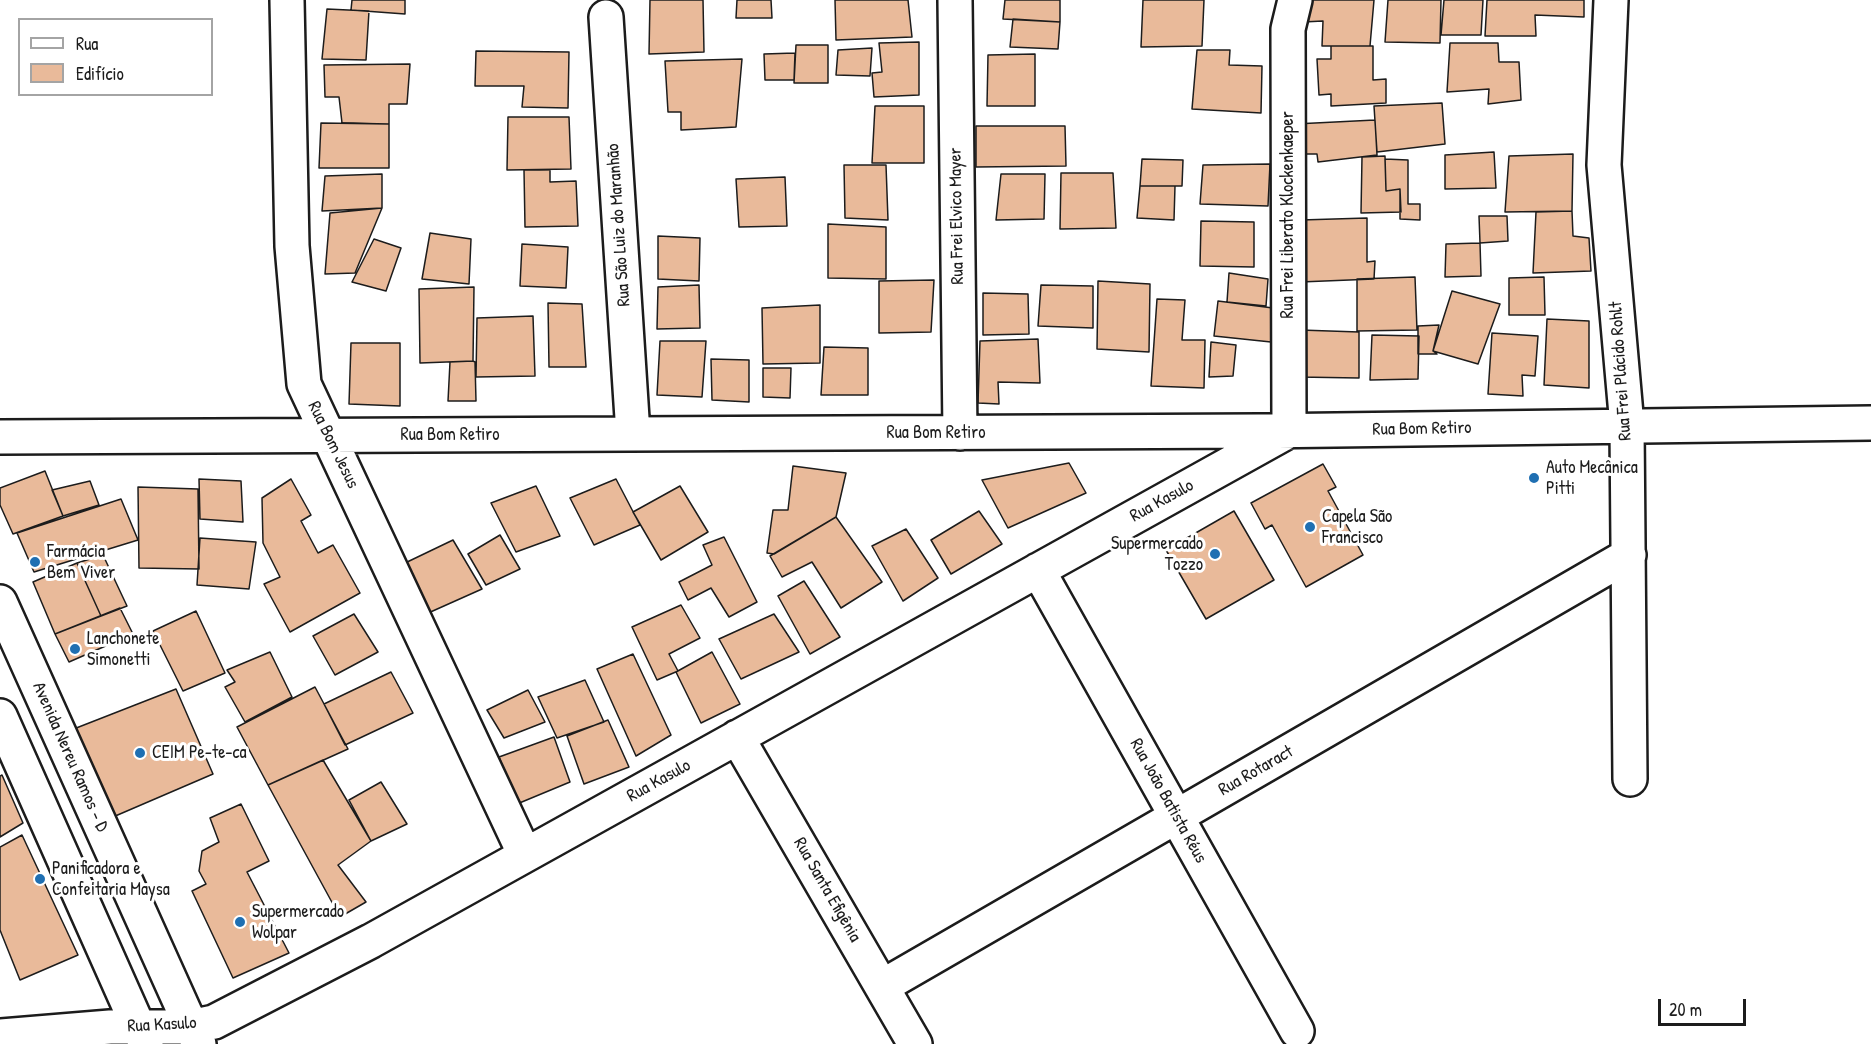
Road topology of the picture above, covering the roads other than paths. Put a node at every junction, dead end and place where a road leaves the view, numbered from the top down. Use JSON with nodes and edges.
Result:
{"nodes":[{"id":1,"x":287,"y":0,"type":"edge"},
{"id":2,"x":955,"y":0,"type":"edge"},
{"id":3,"x":1295,"y":0,"type":"edge"},
{"id":4,"x":1611,"y":0,"type":"edge"},
{"id":5,"x":606,"y":17,"type":"dead end"},
{"id":6,"x":1871,"y":423,"type":"edge"},
{"id":7,"x":1627,"y":426,"type":"junction"},
{"id":8,"x":1289,"y":431,"type":"junction"},
{"id":9,"x":960,"y":433,"type":"junction"},
{"id":10,"x":633,"y":434,"type":"junction"},
{"id":11,"x":330,"y":436,"type":"junction"},
{"id":12,"x":0,"y":437,"type":"edge"},
{"id":13,"x":1629,"y":555,"type":"junction"},
{"id":14,"x":1038,"y":570,"type":"junction"},
{"id":15,"x":0,"y":602,"type":"edge"},
{"id":16,"x":0,"y":716,"type":"edge"},
{"id":17,"x":737,"y":737,"type":"junction"},
{"id":18,"x":1630,"y":779,"type":"dead end"},
{"id":19,"x":1177,"y":816,"type":"junction"},
{"id":20,"x":525,"y":855,"type":"junction"},
{"id":21,"x":883,"y":986,"type":"junction"},
{"id":22,"x":1297,"y":1031,"type":"dead end"},
{"id":23,"x":194,"y":1035,"type":"edge"},
{"id":24,"x":0,"y":1036,"type":"edge"},
{"id":25,"x":142,"y":1036,"type":"edge"},
{"id":26,"x":915,"y":1044,"type":"edge"}],
"edges":[{"from":1,"to":11,"type":"street","name":"Rua Bom Jesus"},
{"from":2,"to":9,"type":"street","name":"Rua Frei Elvico Mayer"},
{"from":3,"to":8,"type":"street","name":"Rua Frei Liberato Klockenkaeper"},
{"from":4,"to":7,"type":"street","name":"Rua Frei Plácido Rohlt"},
{"from":5,"to":10,"type":"street","name":"Rua São Luiz do Maranhão"},
{"from":6,"to":7,"type":"street","name":"Rua Bom Retiro"},
{"from":7,"to":8,"type":"street","name":"Rua Bom Retiro"},
{"from":7,"to":13,"type":"street","name":"Rua Frei Plácido Rohlt"},
{"from":8,"to":9,"type":"street","name":"Rua Bom Retiro"},
{"from":8,"to":14,"type":"street","name":"Rua Kasulo"},
{"from":9,"to":10,"type":"street","name":"Rua Bom Retiro"},
{"from":10,"to":11,"type":"street","name":"Rua Bom Retiro"},
{"from":11,"to":12,"type":"street","name":"Rua Bom Retiro"},
{"from":11,"to":20,"type":"street","name":"Rua Bom Jesus"},
{"from":13,"to":18,"type":"street","name":"Rua Frei Plácido Rohlt"},
{"from":13,"to":19,"type":"street","name":"Rua Rotaract"},
{"from":14,"to":17,"type":"street","name":"Rua Kasulo"},
{"from":14,"to":19,"type":"street","name":"Rua João Batista Réus"},
{"from":15,"to":23,"type":"street","name":"Avenida Nereu Ramos - D"},
{"from":16,"to":25,"type":"street"},
{"from":17,"to":20,"type":"street","name":"Rua Kasulo"},
{"from":17,"to":21,"type":"street","name":"Rua Santa Efigênia"},
{"from":19,"to":21,"type":"street","name":"Rua Rotaract"},
{"from":19,"to":22,"type":"street","name":"Rua João Batista Réus"},
{"from":20,"to":23,"type":"street","name":"Rua Kasulo"},
{"from":21,"to":26,"type":"street","name":"Rua Santa Efigênia"},
{"from":23,"to":25,"type":"street","name":"Rua Kasulo"},
{"from":24,"to":25,"type":"street","name":"Rua Kasulo"}]}
